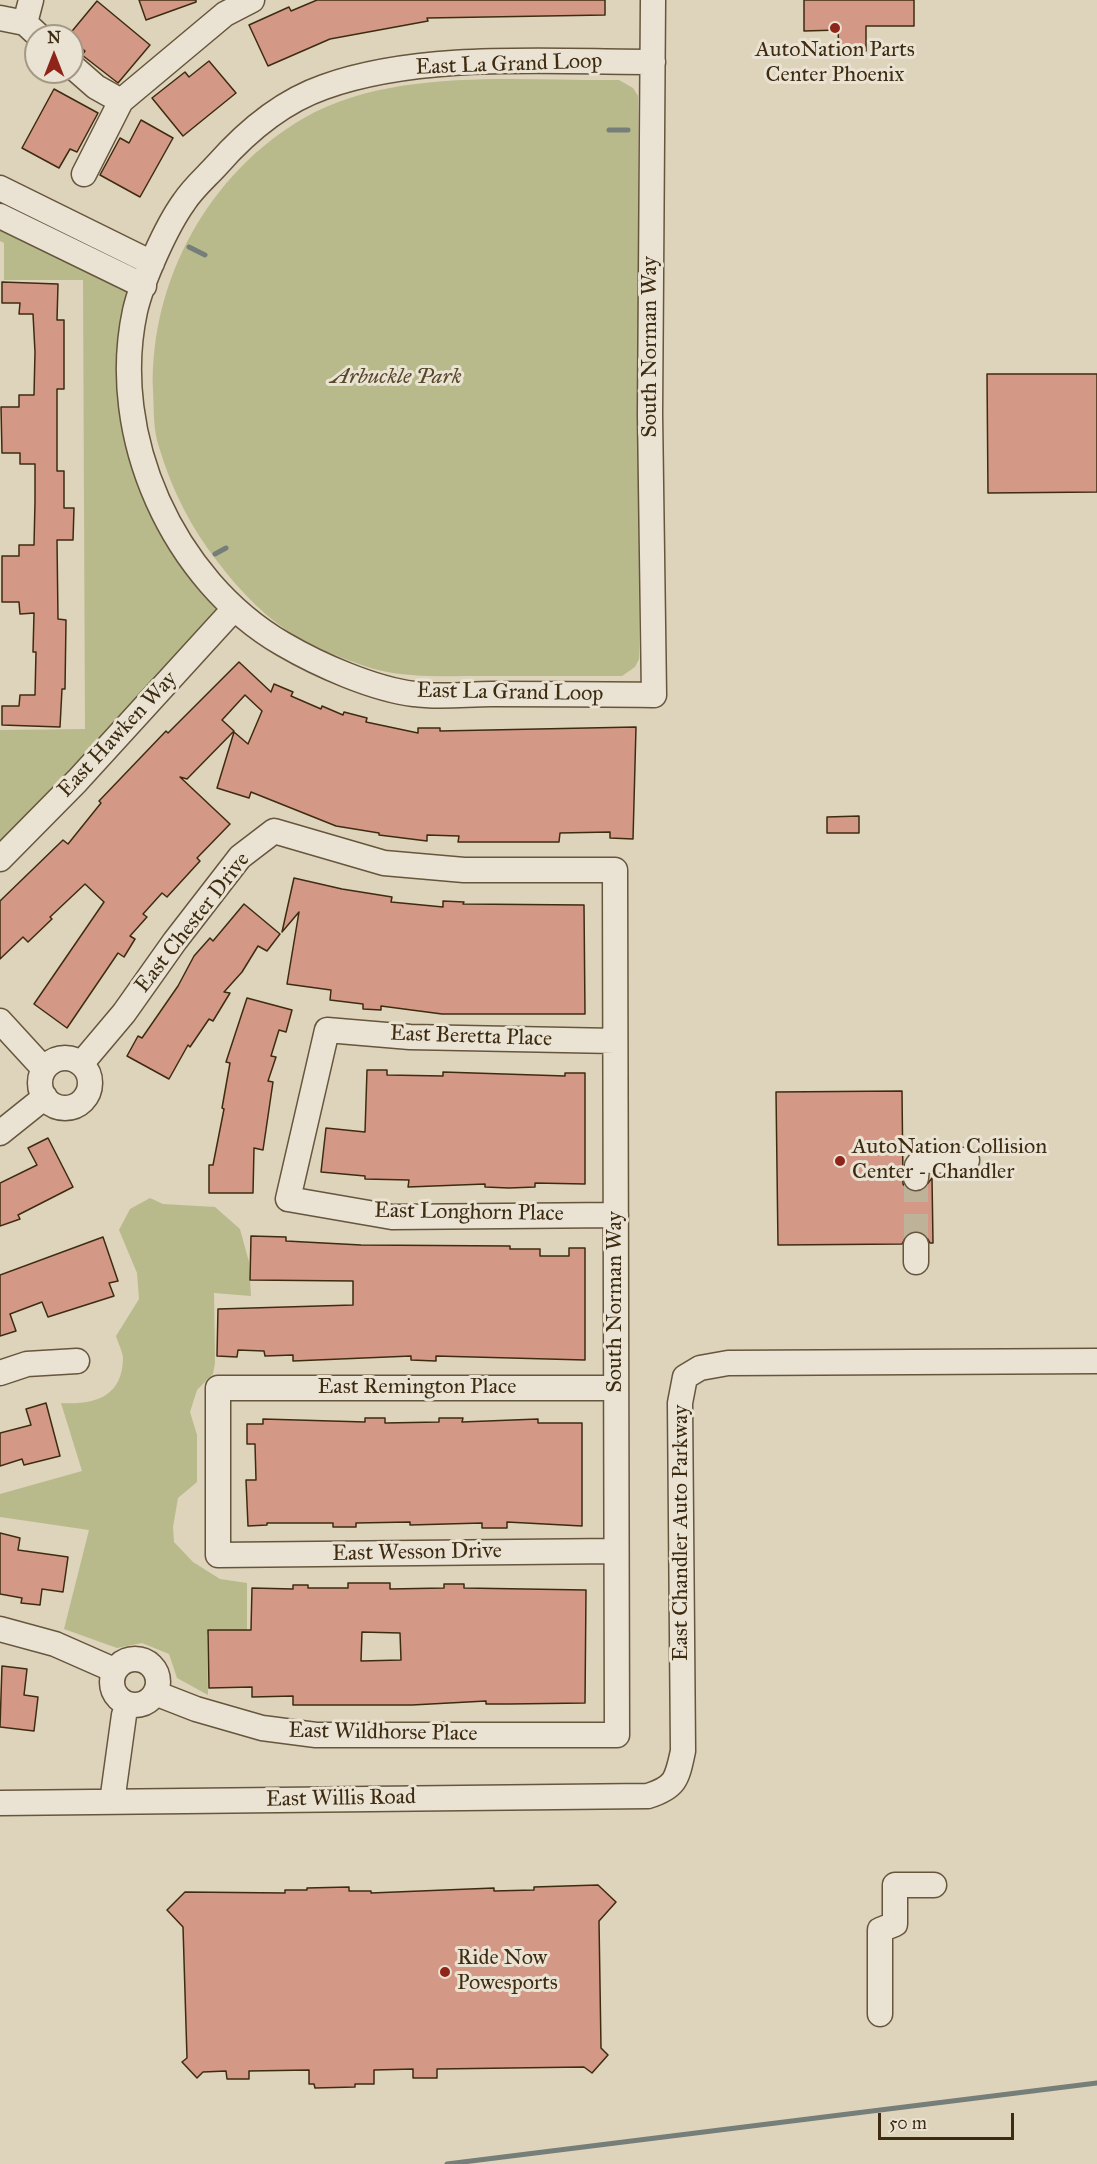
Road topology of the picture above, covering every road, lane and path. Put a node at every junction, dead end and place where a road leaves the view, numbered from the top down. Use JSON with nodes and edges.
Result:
{"nodes":[{"id":1,"x":31,"y":0,"type":"edge"},
{"id":2,"x":252,"y":0,"type":"edge"},
{"id":3,"x":653,"y":0,"type":"edge"},
{"id":4,"x":221,"y":7,"type":"edge"},
{"id":5,"x":0,"y":18,"type":"edge"},
{"id":6,"x":32,"y":24,"type":"edge"},
{"id":7,"x":24,"y":27,"type":"edge"},
{"id":8,"x":653,"y":62,"type":"junction"},
{"id":9,"x":84,"y":76,"type":"edge"},
{"id":10,"x":121,"y":101,"type":"junction"},
{"id":11,"x":84,"y":174,"type":"dead end"},
{"id":12,"x":0,"y":188,"type":"edge"},
{"id":13,"x":0,"y":216,"type":"edge"},
{"id":14,"x":152,"y":263,"type":"junction"},
{"id":15,"x":144,"y":286,"type":"junction"},
{"id":16,"x":233,"y":610,"type":"junction"},
{"id":17,"x":654,"y":694,"type":"joint"},
{"id":18,"x":0,"y":859,"type":"edge"},
{"id":19,"x":615,"y":870,"type":"joint"},
{"id":20,"x":0,"y":1021,"type":"edge"},
{"id":21,"x":615,"y":1041,"type":"junction"},
{"id":22,"x":81,"y":1064,"type":"junction"},
{"id":23,"x":44,"y":1069,"type":"junction"},
{"id":24,"x":45,"y":1097,"type":"junction"},
{"id":25,"x":0,"y":1132,"type":"edge"},
{"id":26,"x":967,"y":1160,"type":"dead end"},
{"id":27,"x":916,"y":1178,"type":"tunnel mouth"},
{"id":28,"x":288,"y":1199,"type":"joint"},
{"id":29,"x":616,"y":1215,"type":"junction"},
{"id":30,"x":77,"y":1361,"type":"dead end"},
{"id":31,"x":1097,"y":1361,"type":"edge"},
{"id":32,"x":0,"y":1373,"type":"edge"},
{"id":33,"x":616,"y":1388,"type":"junction"},
{"id":34,"x":616,"y":1551,"type":"junction"},
{"id":35,"x":218,"y":1555,"type":"joint"},
{"id":36,"x":0,"y":1629,"type":"edge"},
{"id":37,"x":114,"y":1670,"type":"junction"},
{"id":38,"x":156,"y":1693,"type":"junction"},
{"id":39,"x":128,"y":1704,"type":"junction"},
{"id":40,"x":616,"y":1735,"type":"joint"},
{"id":41,"x":677,"y":1779,"type":"joint"},
{"id":42,"x":112,"y":1802,"type":"junction"},
{"id":43,"x":0,"y":1803,"type":"edge"},
{"id":44,"x":934,"y":1885,"type":"dead end"},
{"id":45,"x":880,"y":2014,"type":"dead end"}],
"edges":[{"from":1,"to":6,"type":"street"},
{"from":2,"to":4,"type":"street"},
{"from":3,"to":8,"type":"street","name":"South Norman Way"},
{"from":4,"to":10,"type":"street"},
{"from":5,"to":7,"type":"street"},
{"from":8,"to":14,"type":"street","name":"East La Grand Loop"},
{"from":8,"to":17,"type":"street","name":"South Norman Way"},
{"from":9,"to":10,"type":"street"},
{"from":10,"to":11,"type":"street"},
{"from":12,"to":14,"type":"street"},
{"from":13,"to":15,"type":"street"},
{"from":14,"to":15,"type":"street","name":"East La Grand Loop"},
{"from":15,"to":16,"type":"street","name":"East La Grand Loop"},
{"from":16,"to":17,"type":"street","name":"East La Grand Loop"},
{"from":16,"to":18,"type":"street","name":"East Hawken Way"},
{"from":19,"to":21,"type":"street","name":"South Norman Way"},
{"from":19,"to":22,"type":"street","name":"East Chester Drive"},
{"from":20,"to":23,"type":"street"},
{"from":21,"to":28,"type":"street","name":"East Beretta Place"},
{"from":21,"to":29,"type":"street","name":"South Norman Way"},
{"from":22,"to":23,"type":"street"},
{"from":22,"to":24,"type":"street"},
{"from":23,"to":24,"type":"street"},
{"from":24,"to":25,"type":"street"},
{"from":26,"to":27,"type":"street"},
{"from":28,"to":29,"type":"street","name":"East Longhorn Place"},
{"from":29,"to":33,"type":"street","name":"South Norman Way"},
{"from":30,"to":32,"type":"street"},
{"from":31,"to":41,"type":"street","name":"East Chandler Auto Parkway"},
{"from":33,"to":34,"type":"street","name":"South Norman Way"},
{"from":33,"to":35,"type":"street","name":"East Remington Place"},
{"from":34,"to":35,"type":"street","name":"East Wesson Drive"},
{"from":34,"to":40,"type":"street","name":"South Norman Way"},
{"from":36,"to":37,"type":"street"},
{"from":37,"to":38,"type":"street"},
{"from":37,"to":39,"type":"street"},
{"from":38,"to":39,"type":"street"},
{"from":38,"to":40,"type":"street","name":"East Wildhorse Place"},
{"from":39,"to":42,"type":"street"},
{"from":41,"to":42,"type":"street","name":"East Willis Road"},
{"from":42,"to":43,"type":"street","name":"East Willis Road"},
{"from":44,"to":45,"type":"street"}]}
